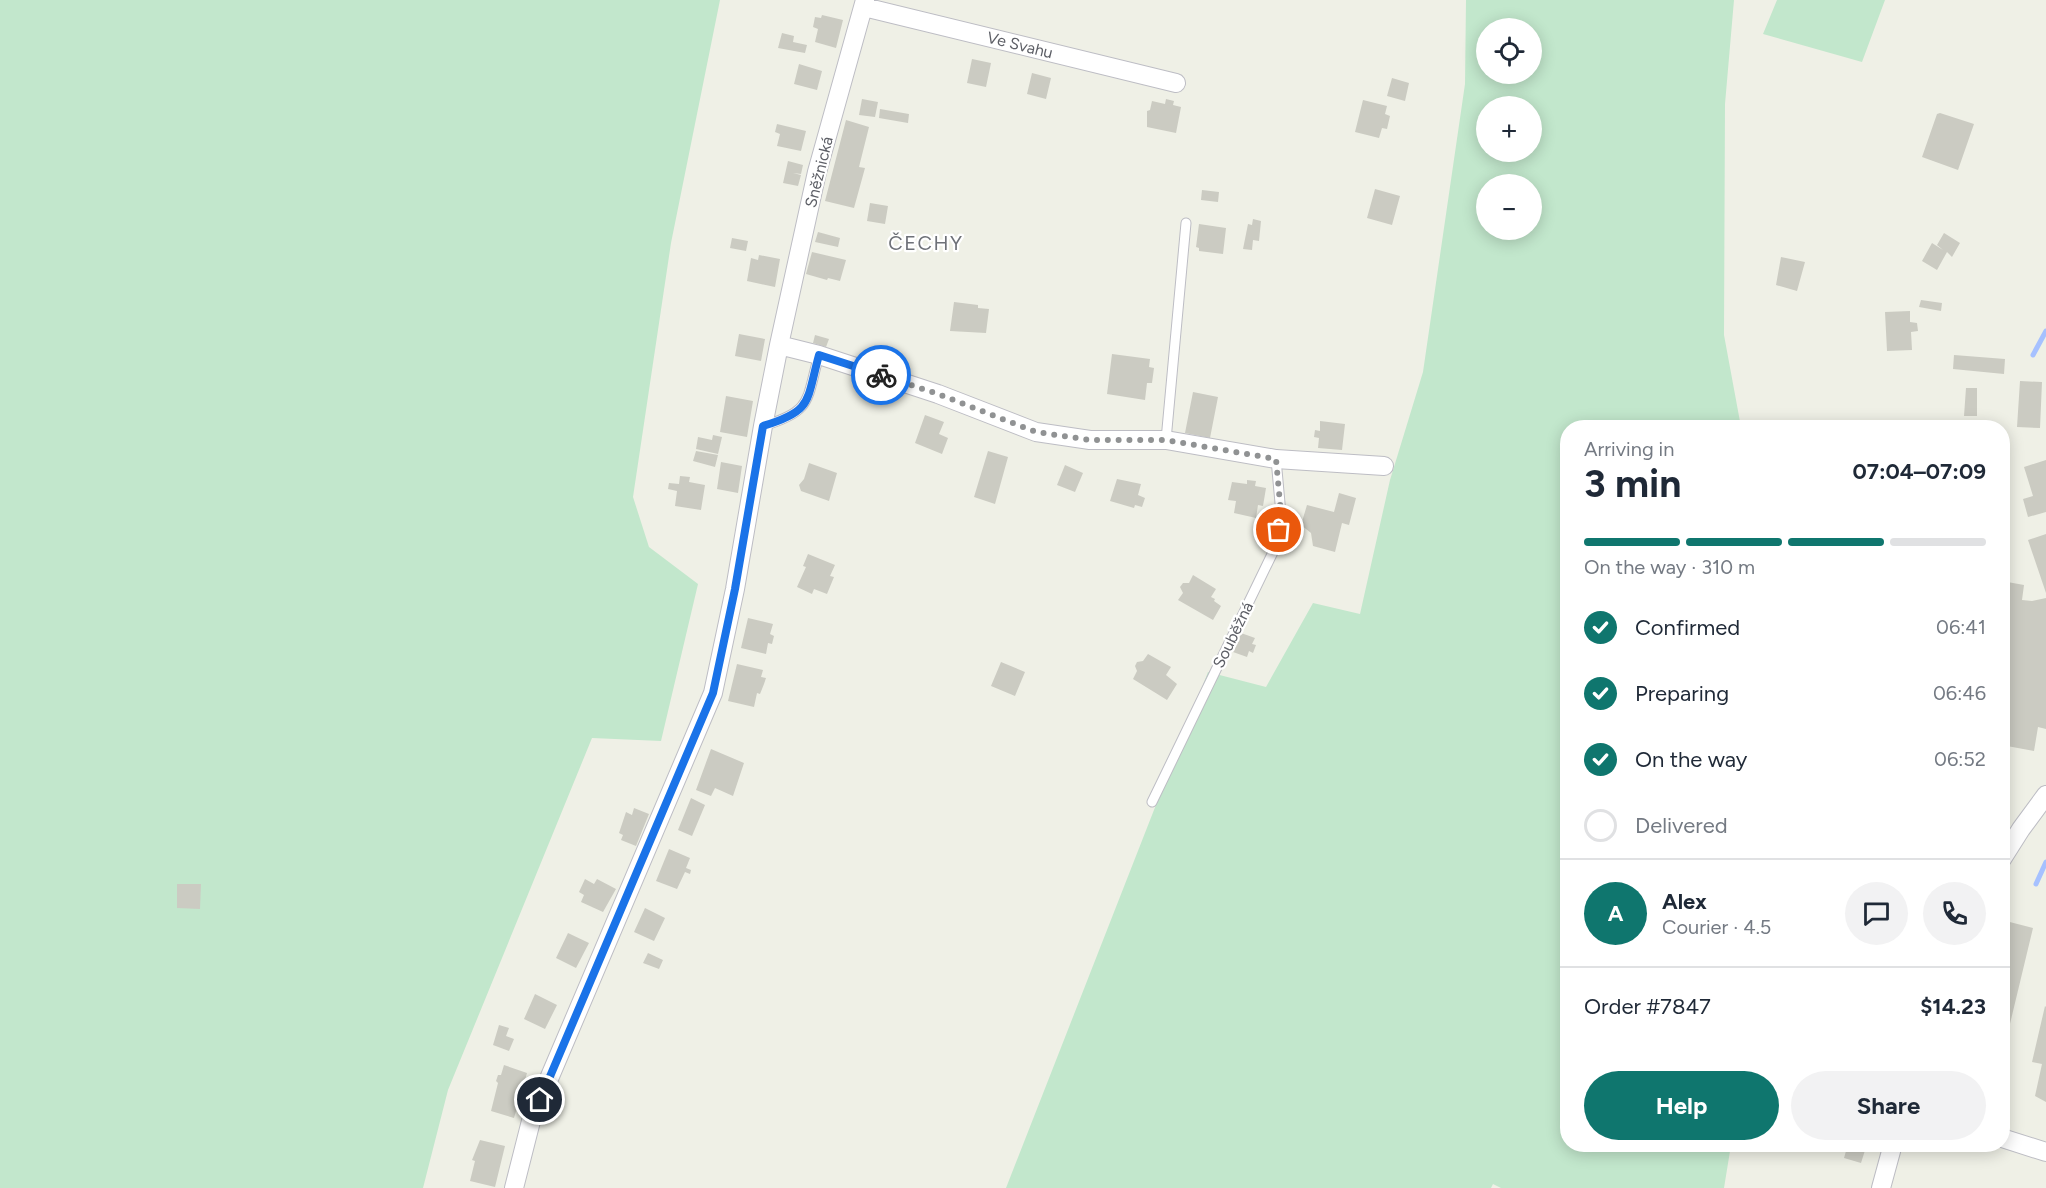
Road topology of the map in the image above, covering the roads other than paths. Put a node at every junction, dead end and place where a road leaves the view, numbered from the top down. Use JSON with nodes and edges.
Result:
{"nodes":[{"id":1,"x":864,"y":4,"type":"edge"},
{"id":2,"x":1176,"y":83,"type":"dead end"},
{"id":3,"x":1186,"y":223,"type":"dead end"},
{"id":4,"x":779,"y":345,"type":"junction"},
{"id":5,"x":819,"y":355,"type":"junction"},
{"id":6,"x":763,"y":426,"type":"junction"},
{"id":7,"x":1166,"y":440,"type":"junction"},
{"id":8,"x":1276,"y":459,"type":"junction"},
{"id":9,"x":1384,"y":466,"type":"dead end"},
{"id":10,"x":2046,"y":795,"type":"edge"},
{"id":11,"x":1152,"y":802,"type":"dead end"},
{"id":12,"x":2010,"y":846,"type":"edge"},
{"id":13,"x":2010,"y":1141,"type":"edge"},
{"id":14,"x":1891,"y":1152,"type":"edge"},
{"id":15,"x":2046,"y":1152,"type":"edge"},
{"id":16,"x":514,"y":1188,"type":"edge"},
{"id":17,"x":1881,"y":1188,"type":"edge"}],
"edges":[{"from":1,"to":2,"type":"street","name":"Ve Svahu"},
{"from":1,"to":4,"type":"street","name":"Sněžnická"},
{"from":3,"to":7,"type":"lane"},
{"from":4,"to":5,"type":"street"},
{"from":4,"to":6,"type":"street","name":"Sněžnická"},
{"from":5,"to":6,"type":"lane"},
{"from":5,"to":7,"type":"street"},
{"from":6,"to":16,"type":"street","name":"Sněžnická"},
{"from":7,"to":8,"type":"street"},
{"from":8,"to":9,"type":"street"},
{"from":8,"to":11,"type":"lane","name":"Souběžná"},
{"from":10,"to":12,"type":"street"},
{"from":13,"to":15,"type":"street"},
{"from":14,"to":17,"type":"street"}]}
